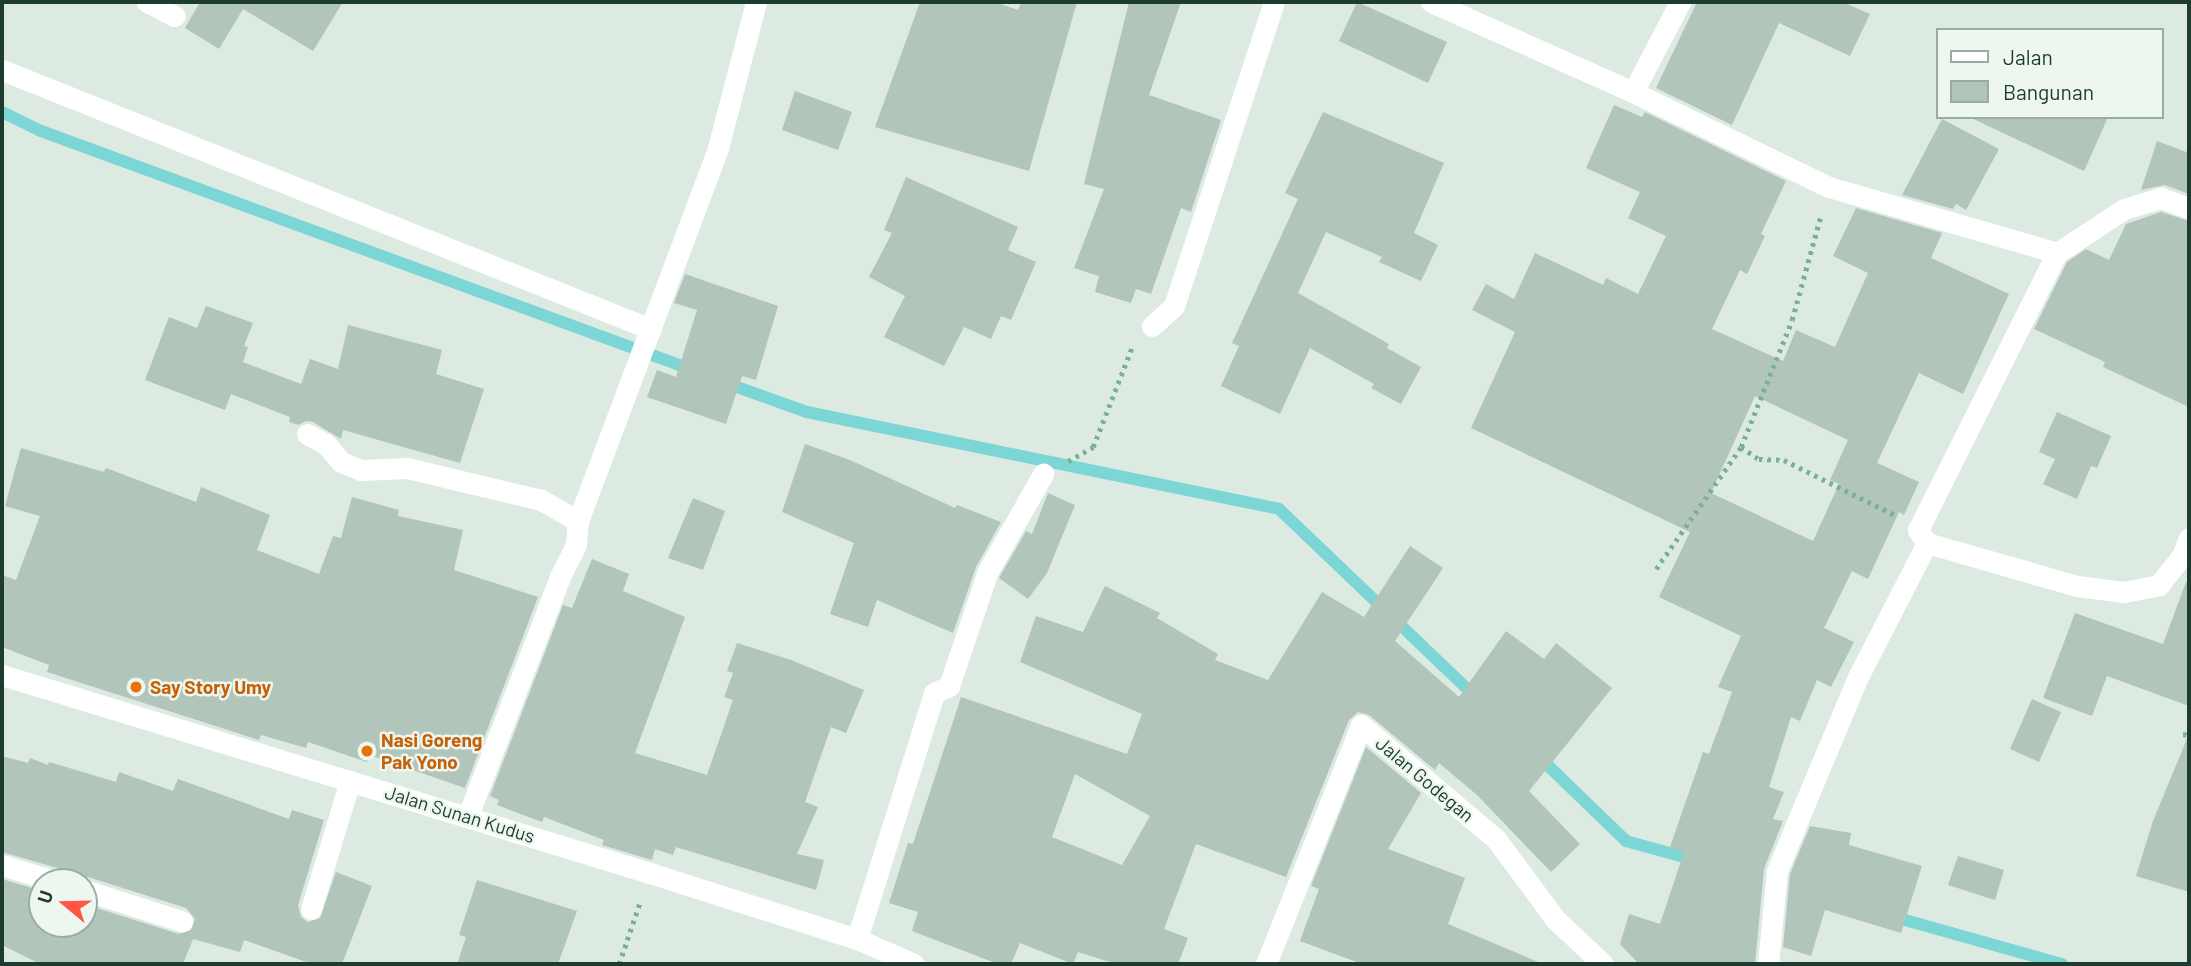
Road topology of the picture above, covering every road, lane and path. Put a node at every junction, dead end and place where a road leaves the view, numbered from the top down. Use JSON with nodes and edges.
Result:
{"nodes":[{"id":1,"x":148,"y":2,"type":"edge"},
{"id":2,"x":756,"y":2,"type":"edge"},
{"id":3,"x":1273,"y":2,"type":"edge"},
{"id":4,"x":1431,"y":2,"type":"edge"},
{"id":5,"x":1680,"y":2,"type":"edge"},
{"id":6,"x":175,"y":16,"type":"dead end"},
{"id":7,"x":2,"y":69,"type":"edge"},
{"id":8,"x":1633,"y":92,"type":"junction"},
{"id":9,"x":1829,"y":187,"type":"junction"},
{"id":10,"x":2189,"y":208,"type":"edge"},
{"id":11,"x":2057,"y":253,"type":"junction"},
{"id":12,"x":1152,"y":326,"type":"dead end"},
{"id":13,"x":651,"y":329,"type":"junction"},
{"id":14,"x":1125,"y":358,"type":"dead end"},
{"id":15,"x":307,"y":434,"type":"dead end"},
{"id":16,"x":1741,"y":447,"type":"junction"},
{"id":17,"x":1044,"y":474,"type":"joint"},
{"id":18,"x":578,"y":521,"type":"junction"},
{"id":19,"x":1923,"y":536,"type":"junction"},
{"id":20,"x":2189,"y":537,"type":"edge"},
{"id":21,"x":1656,"y":569,"type":"dead end"},
{"id":22,"x":2,"y":675,"type":"edge"},
{"id":23,"x":2183,"y":734,"type":"dead end"},
{"id":24,"x":2189,"y":735,"type":"edge"},
{"id":25,"x":350,"y":781,"type":"junction"},
{"id":26,"x":468,"y":816,"type":"junction"},
{"id":27,"x":2,"y":865,"type":"edge"},
{"id":28,"x":28,"y":873,"type":"edge"},
{"id":29,"x":650,"y":873,"type":"junction"},
{"id":30,"x":98,"y":894,"type":"edge"},
{"id":31,"x":311,"y":909,"type":"dead end"},
{"id":32,"x":182,"y":921,"type":"dead end"},
{"id":33,"x":857,"y":939,"type":"junction"},
{"id":34,"x":619,"y":964,"type":"edge"},
{"id":35,"x":914,"y":964,"type":"edge"},
{"id":36,"x":1266,"y":964,"type":"edge"},
{"id":37,"x":1603,"y":964,"type":"edge"},
{"id":38,"x":1768,"y":964,"type":"edge"}],
"edges":[{"from":1,"to":6,"type":"street"},
{"from":2,"to":13,"type":"street"},
{"from":3,"to":12,"type":"street"},
{"from":4,"to":8,"type":"street"},
{"from":5,"to":8,"type":"street"},
{"from":7,"to":13,"type":"street"},
{"from":8,"to":9,"type":"street"},
{"from":9,"to":11,"type":"street"},
{"from":9,"to":16,"type":"path"},
{"from":10,"to":11,"type":"street"},
{"from":11,"to":19,"type":"street"},
{"from":13,"to":18,"type":"street"},
{"from":14,"to":17,"type":"path"},
{"from":15,"to":18,"type":"street"},
{"from":16,"to":19,"type":"path"},
{"from":16,"to":21,"type":"path"},
{"from":17,"to":33,"type":"street"},
{"from":18,"to":26,"type":"street"},
{"from":19,"to":20,"type":"street"},
{"from":19,"to":38,"type":"street"},
{"from":22,"to":25,"type":"street","name":"Jalan Sunan Kudus"},
{"from":23,"to":24,"type":"path"},
{"from":25,"to":26,"type":"street","name":"Jalan Sunan Kudus"},
{"from":25,"to":31,"type":"street"},
{"from":26,"to":29,"type":"street","name":"Jalan Sunan Kudus"},
{"from":27,"to":28,"type":"street"},
{"from":29,"to":33,"type":"street","name":"Jalan Sunan Kudus"},
{"from":29,"to":34,"type":"path"},
{"from":30,"to":32,"type":"street"},
{"from":33,"to":35,"type":"street","name":"Jalan Sunan Kudus"},
{"from":36,"to":37,"type":"street","name":"Jalan Godegan"}]}
